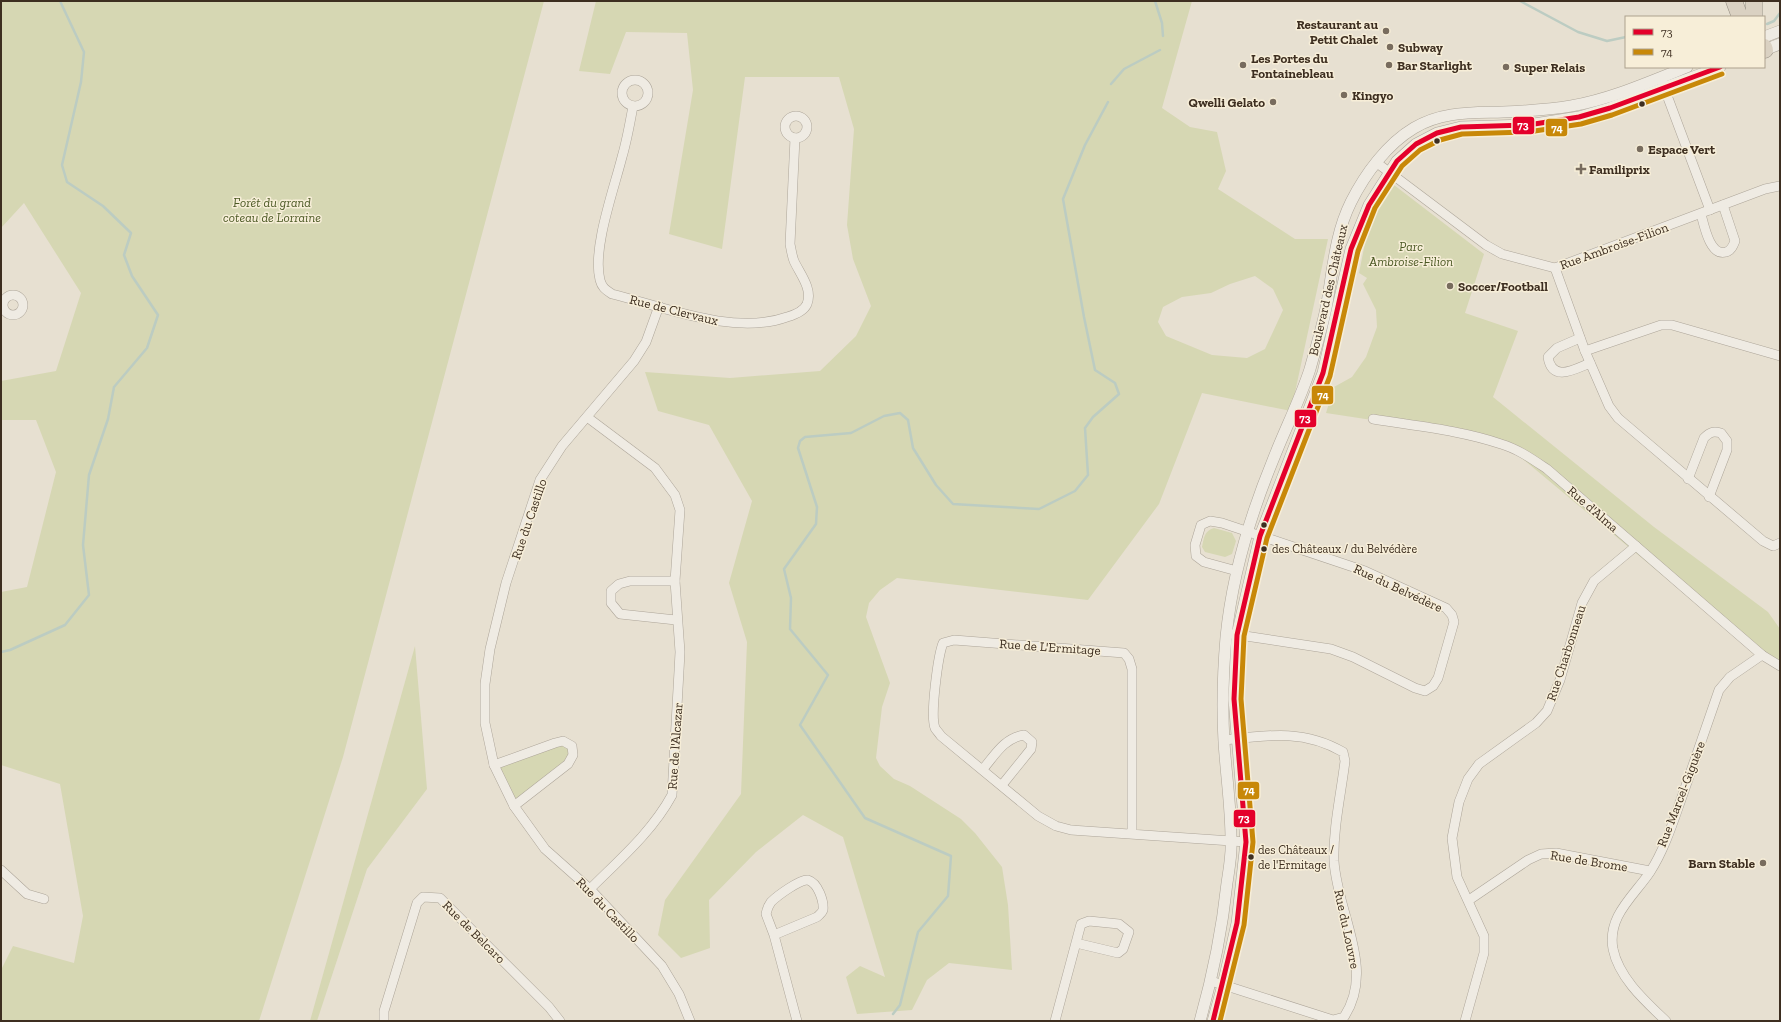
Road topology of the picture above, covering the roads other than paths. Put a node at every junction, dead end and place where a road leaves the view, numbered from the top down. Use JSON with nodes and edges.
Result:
{"nodes":[{"id":1,"x":1734,"y":1,"type":"edge"},
{"id":2,"x":1754,"y":1,"type":"edge"},
{"id":3,"x":1740,"y":16,"type":"edge"},
{"id":4,"x":1754,"y":16,"type":"edge"},
{"id":5,"x":1780,"y":31,"type":"edge"},
{"id":6,"x":1780,"y":44,"type":"edge"},
{"id":7,"x":1765,"y":45,"type":"edge"},
{"id":8,"x":1765,"y":46,"type":"edge"},
{"id":9,"x":1684,"y":68,"type":"edge"},
{"id":10,"x":1717,"y":68,"type":"edge"},
{"id":11,"x":1660,"y":77,"type":"junction"},
{"id":12,"x":1665,"y":88,"type":"junction"},
{"id":13,"x":633,"y":106,"type":"dead end"},
{"id":14,"x":795,"y":138,"type":"dead end"},
{"id":15,"x":1377,"y":163,"type":"junction"},
{"id":16,"x":1389,"y":171,"type":"junction"},
{"id":17,"x":1780,"y":186,"type":"edge"},
{"id":18,"x":1724,"y":205,"type":"junction"},
{"id":19,"x":1710,"y":210,"type":"junction"},
{"id":20,"x":1701,"y":214,"type":"junction"},
{"id":21,"x":1555,"y":268,"type":"junction"},
{"id":22,"x":659,"y":306,"type":"junction"},
{"id":23,"x":1580,"y":338,"type":"junction"},
{"id":24,"x":1585,"y":351,"type":"junction"},
{"id":25,"x":1780,"y":356,"type":"edge"},
{"id":26,"x":1590,"y":363,"type":"junction"},
{"id":27,"x":587,"y":417,"type":"junction"},
{"id":28,"x":1373,"y":419,"type":"dead end"},
{"id":29,"x":1688,"y":479,"type":"junction"},
{"id":30,"x":1709,"y":497,"type":"junction"},
{"id":31,"x":1247,"y":532,"type":"junction"},
{"id":32,"x":1260,"y":536,"type":"junction"},
{"id":33,"x":1780,"y":543,"type":"edge"},
{"id":34,"x":1636,"y":546,"type":"junction"},
{"id":35,"x":1237,"y":572,"type":"junction"},
{"id":36,"x":674,"y":581,"type":"junction"},
{"id":37,"x":676,"y":620,"type":"junction"},
{"id":38,"x":1232,"y":634,"type":"junction"},
{"id":39,"x":1762,"y":655,"type":"junction"},
{"id":40,"x":1780,"y":666,"type":"edge"},
{"id":41,"x":1237,"y":738,"type":"junction"},
{"id":42,"x":1224,"y":740,"type":"junction"},
{"id":43,"x":494,"y":764,"type":"junction"},
{"id":44,"x":983,"y":769,"type":"junction"},
{"id":45,"x":1002,"y":785,"type":"junction"},
{"id":46,"x":514,"y":806,"type":"junction"},
{"id":47,"x":1132,"y":834,"type":"junction"},
{"id":48,"x":1232,"y":841,"type":"junction"},
{"id":49,"x":1246,"y":842,"type":"junction"},
{"id":50,"x":1,"y":870,"type":"edge"},
{"id":51,"x":1650,"y":871,"type":"junction"},
{"id":52,"x":590,"y":889,"type":"junction"},
{"id":53,"x":44,"y":899,"type":"dead end"},
{"id":54,"x":1469,"y":900,"type":"junction"},
{"id":55,"x":774,"y":935,"type":"junction"},
{"id":56,"x":1076,"y":943,"type":"junction"},
{"id":57,"x":1211,"y":981,"type":"junction"},
{"id":58,"x":1223,"y":985,"type":"junction"},
{"id":59,"x":384,"y":1021,"type":"edge"},
{"id":60,"x":560,"y":1021,"type":"edge"},
{"id":61,"x":690,"y":1021,"type":"edge"},
{"id":62,"x":797,"y":1021,"type":"edge"},
{"id":63,"x":1055,"y":1021,"type":"edge"},
{"id":64,"x":1200,"y":1021,"type":"edge"},
{"id":65,"x":1213,"y":1021,"type":"edge"},
{"id":66,"x":1465,"y":1021,"type":"edge"},
{"id":67,"x":1666,"y":1021,"type":"edge"}],
"edges":[{"from":1,"to":3,"type":"highway"},
{"from":2,"to":4,"type":"highway"},
{"from":5,"to":7,"type":"street"},
{"from":6,"to":8,"type":"street"},
{"from":9,"to":11,"type":"street","name":"Boulevard des Châteaux"},
{"from":10,"to":12,"type":"street","name":"Boulevard des Châteaux"},
{"from":11,"to":12,"type":"street"},
{"from":11,"to":15,"type":"street","name":"Boulevard des Châteaux"},
{"from":12,"to":16,"type":"street","name":"Boulevard des Châteaux"},
{"from":12,"to":19,"type":"street"},
{"from":13,"to":22,"type":"street","name":"Rue de Clervaux"},
{"from":14,"to":22,"type":"street","name":"Rue de Clervaux"},
{"from":15,"to":16,"type":"street","name":"Rue Ambroise-Filion"},
{"from":15,"to":31,"type":"street","name":"Boulevard des Châteaux"},
{"from":16,"to":21,"type":"street","name":"Rue Ambroise-Filion"},
{"from":16,"to":32,"type":"street","name":"Boulevard des Châteaux"},
{"from":17,"to":18,"type":"street","name":"Rue Ambroise-Filion"},
{"from":18,"to":19,"type":"street","name":"Rue Ambroise-Filion"},
{"from":18,"to":20,"type":"street"},
{"from":19,"to":20,"type":"street","name":"Rue Ambroise-Filion"},
{"from":20,"to":21,"type":"street","name":"Rue Ambroise-Filion"},
{"from":21,"to":23,"type":"street"},
{"from":22,"to":27,"type":"street","name":"Rue du Castillo"},
{"from":23,"to":24,"type":"street"},
{"from":23,"to":26,"type":"street"},
{"from":24,"to":25,"type":"street"},
{"from":24,"to":26,"type":"street"},
{"from":26,"to":29,"type":"street"},
{"from":27,"to":36,"type":"street","name":"Rue de l'Alcazar"},
{"from":27,"to":43,"type":"street","name":"Rue du Castillo"},
{"from":28,"to":34,"type":"street","name":"Rue d'Alma"},
{"from":29,"to":30,"type":"street"},
{"from":29,"to":30,"type":"street"},
{"from":30,"to":33,"type":"street"},
{"from":31,"to":32,"type":"street","name":"Rue du Belvédère"},
{"from":31,"to":35,"type":"street","name":"Boulevard des Châteaux"},
{"from":31,"to":35,"type":"street"},
{"from":32,"to":38,"type":"street","name":"Boulevard des Châteaux"},
{"from":32,"to":38,"type":"street","name":"Rue du Belvédère"},
{"from":34,"to":39,"type":"street","name":"Rue d'Alma"},
{"from":34,"to":54,"type":"street","name":"Rue Charbonneau"},
{"from":35,"to":38,"type":"street","name":"Boulevard des Châteaux"},
{"from":36,"to":37,"type":"street","name":"Rue de l'Alcazar"},
{"from":36,"to":37,"type":"street"},
{"from":37,"to":52,"type":"street","name":"Rue de l'Alcazar"},
{"from":38,"to":41,"type":"street","name":"Boulevard des Châteaux"},
{"from":38,"to":42,"type":"street","name":"Boulevard des Châteaux"},
{"from":39,"to":40,"type":"street","name":"Rue d'Alma"},
{"from":39,"to":51,"type":"street","name":"Rue Marcel-Giguère"},
{"from":41,"to":42,"type":"street","name":"Rue du Louvre"},
{"from":41,"to":49,"type":"street","name":"Boulevard des Châteaux"},
{"from":41,"to":58,"type":"street","name":"Rue du Louvre"},
{"from":42,"to":48,"type":"street","name":"Boulevard des Châteaux"},
{"from":43,"to":46,"type":"street","name":"Rue du Castillo"},
{"from":43,"to":46,"type":"street"},
{"from":44,"to":45,"type":"street","name":"Rue de L'Ermitage"},
{"from":44,"to":45,"type":"street"},
{"from":44,"to":47,"type":"street","name":"Rue de L'Ermitage"},
{"from":45,"to":47,"type":"street","name":"Rue de L'Ermitage"},
{"from":46,"to":52,"type":"street","name":"Rue du Castillo"},
{"from":47,"to":48,"type":"street","name":"Rue de L'Ermitage"},
{"from":48,"to":49,"type":"street","name":"Rue de L'Ermitage"},
{"from":48,"to":57,"type":"street","name":"Boulevard des Châteaux"},
{"from":49,"to":58,"type":"street","name":"Boulevard des Châteaux"},
{"from":50,"to":53,"type":"street"},
{"from":51,"to":54,"type":"street","name":"Rue de Brome"},
{"from":51,"to":67,"type":"street","name":"Rue Marcel-Giguère"},
{"from":52,"to":61,"type":"street","name":"Rue du Castillo"},
{"from":54,"to":66,"type":"street","name":"Rue Charbonneau"},
{"from":55,"to":55,"type":"street"},
{"from":55,"to":62,"type":"street"},
{"from":56,"to":56,"type":"street"},
{"from":56,"to":63,"type":"street"},
{"from":57,"to":58,"type":"street","name":"Rue du Louvre"},
{"from":57,"to":64,"type":"street","name":"Boulevard des Châteaux"},
{"from":58,"to":65,"type":"street","name":"Boulevard des Châteaux"},
{"from":59,"to":60,"type":"street","name":"Rue de Belcaro"}]}
